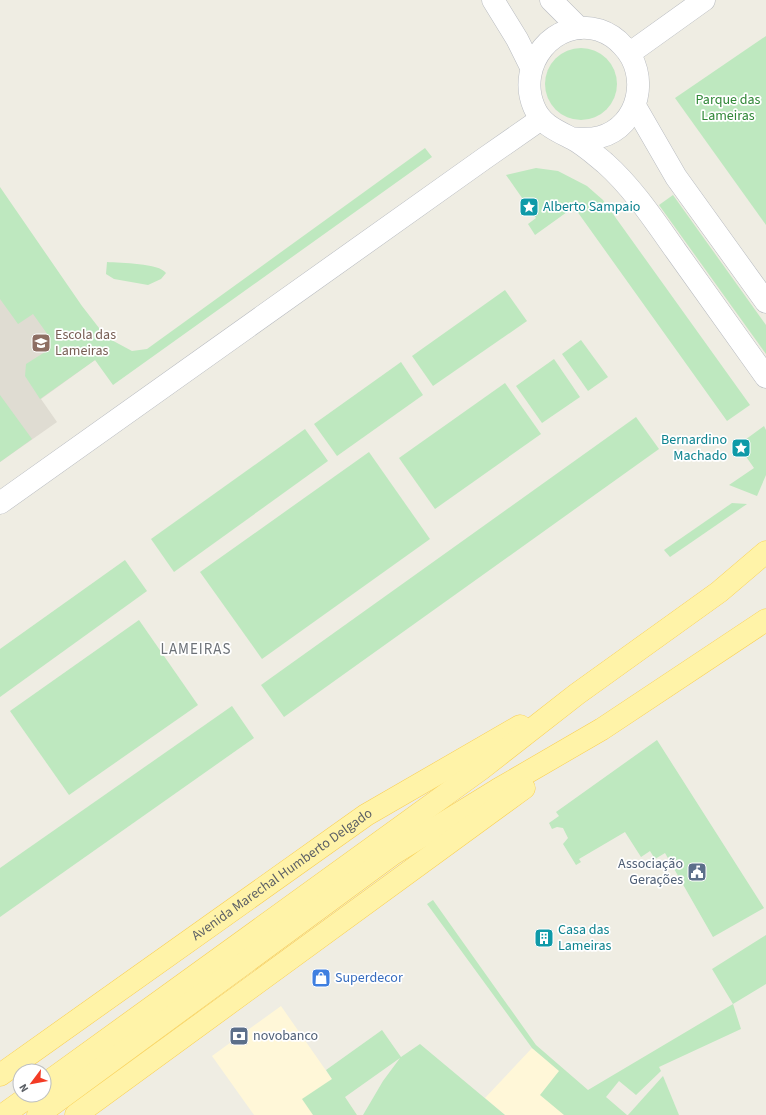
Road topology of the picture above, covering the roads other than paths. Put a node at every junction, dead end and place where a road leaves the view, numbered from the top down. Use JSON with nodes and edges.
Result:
{"nodes":[{"id":1,"x":493,"y":0,"type":"edge"},
{"id":2,"x":551,"y":0,"type":"edge"},
{"id":3,"x":704,"y":0,"type":"edge"},
{"id":4,"x":579,"y":28,"type":"junction"},
{"id":5,"x":630,"y":53,"type":"junction"},
{"id":6,"x":531,"y":67,"type":"junction"},
{"id":7,"x":635,"y":106,"type":"junction"},
{"id":8,"x":541,"y":119,"type":"junction"},
{"id":9,"x":571,"y":138,"type":"junction"},
{"id":10,"x":766,"y":302,"type":"edge"},
{"id":11,"x":766,"y":378,"type":"edge"},
{"id":12,"x":0,"y":503,"type":"edge"},
{"id":13,"x":766,"y":552,"type":"edge"},
{"id":14,"x":766,"y":620,"type":"edge"},
{"id":15,"x":577,"y":694,"type":"junction"},
{"id":16,"x":602,"y":729,"type":"junction"},
{"id":17,"x":0,"y":1075,"type":"edge"},
{"id":18,"x":52,"y":1079,"type":"edge"},
{"id":19,"x":20,"y":1103,"type":"edge"},
{"id":20,"x":3,"y":1115,"type":"edge"},
{"id":21,"x":38,"y":1115,"type":"edge"},
{"id":22,"x":76,"y":1115,"type":"edge"}],
"edges":[{"from":1,"to":6,"type":"street"},
{"from":2,"to":4,"type":"street"},
{"from":3,"to":5,"type":"street"},
{"from":4,"to":5,"type":"street"},
{"from":4,"to":6,"type":"street"},
{"from":5,"to":7,"type":"street"},
{"from":6,"to":8,"type":"street"},
{"from":7,"to":9,"type":"street"},
{"from":7,"to":10,"type":"street"},
{"from":8,"to":9,"type":"street"},
{"from":8,"to":12,"type":"street"},
{"from":9,"to":11,"type":"street"},
{"from":13,"to":15,"type":"main road","name":"Avenida Marechal Humberto Delgado"},
{"from":14,"to":16,"type":"main road"},
{"from":15,"to":17,"type":"main road","name":"Avenida Marechal Humberto Delgado"},
{"from":15,"to":18,"type":"main road","name":"Avenida Marechal Humberto Delgado"},
{"from":16,"to":21,"type":"main road"},
{"from":16,"to":22,"type":"main road"},
{"from":19,"to":20,"type":"main road"}]}
